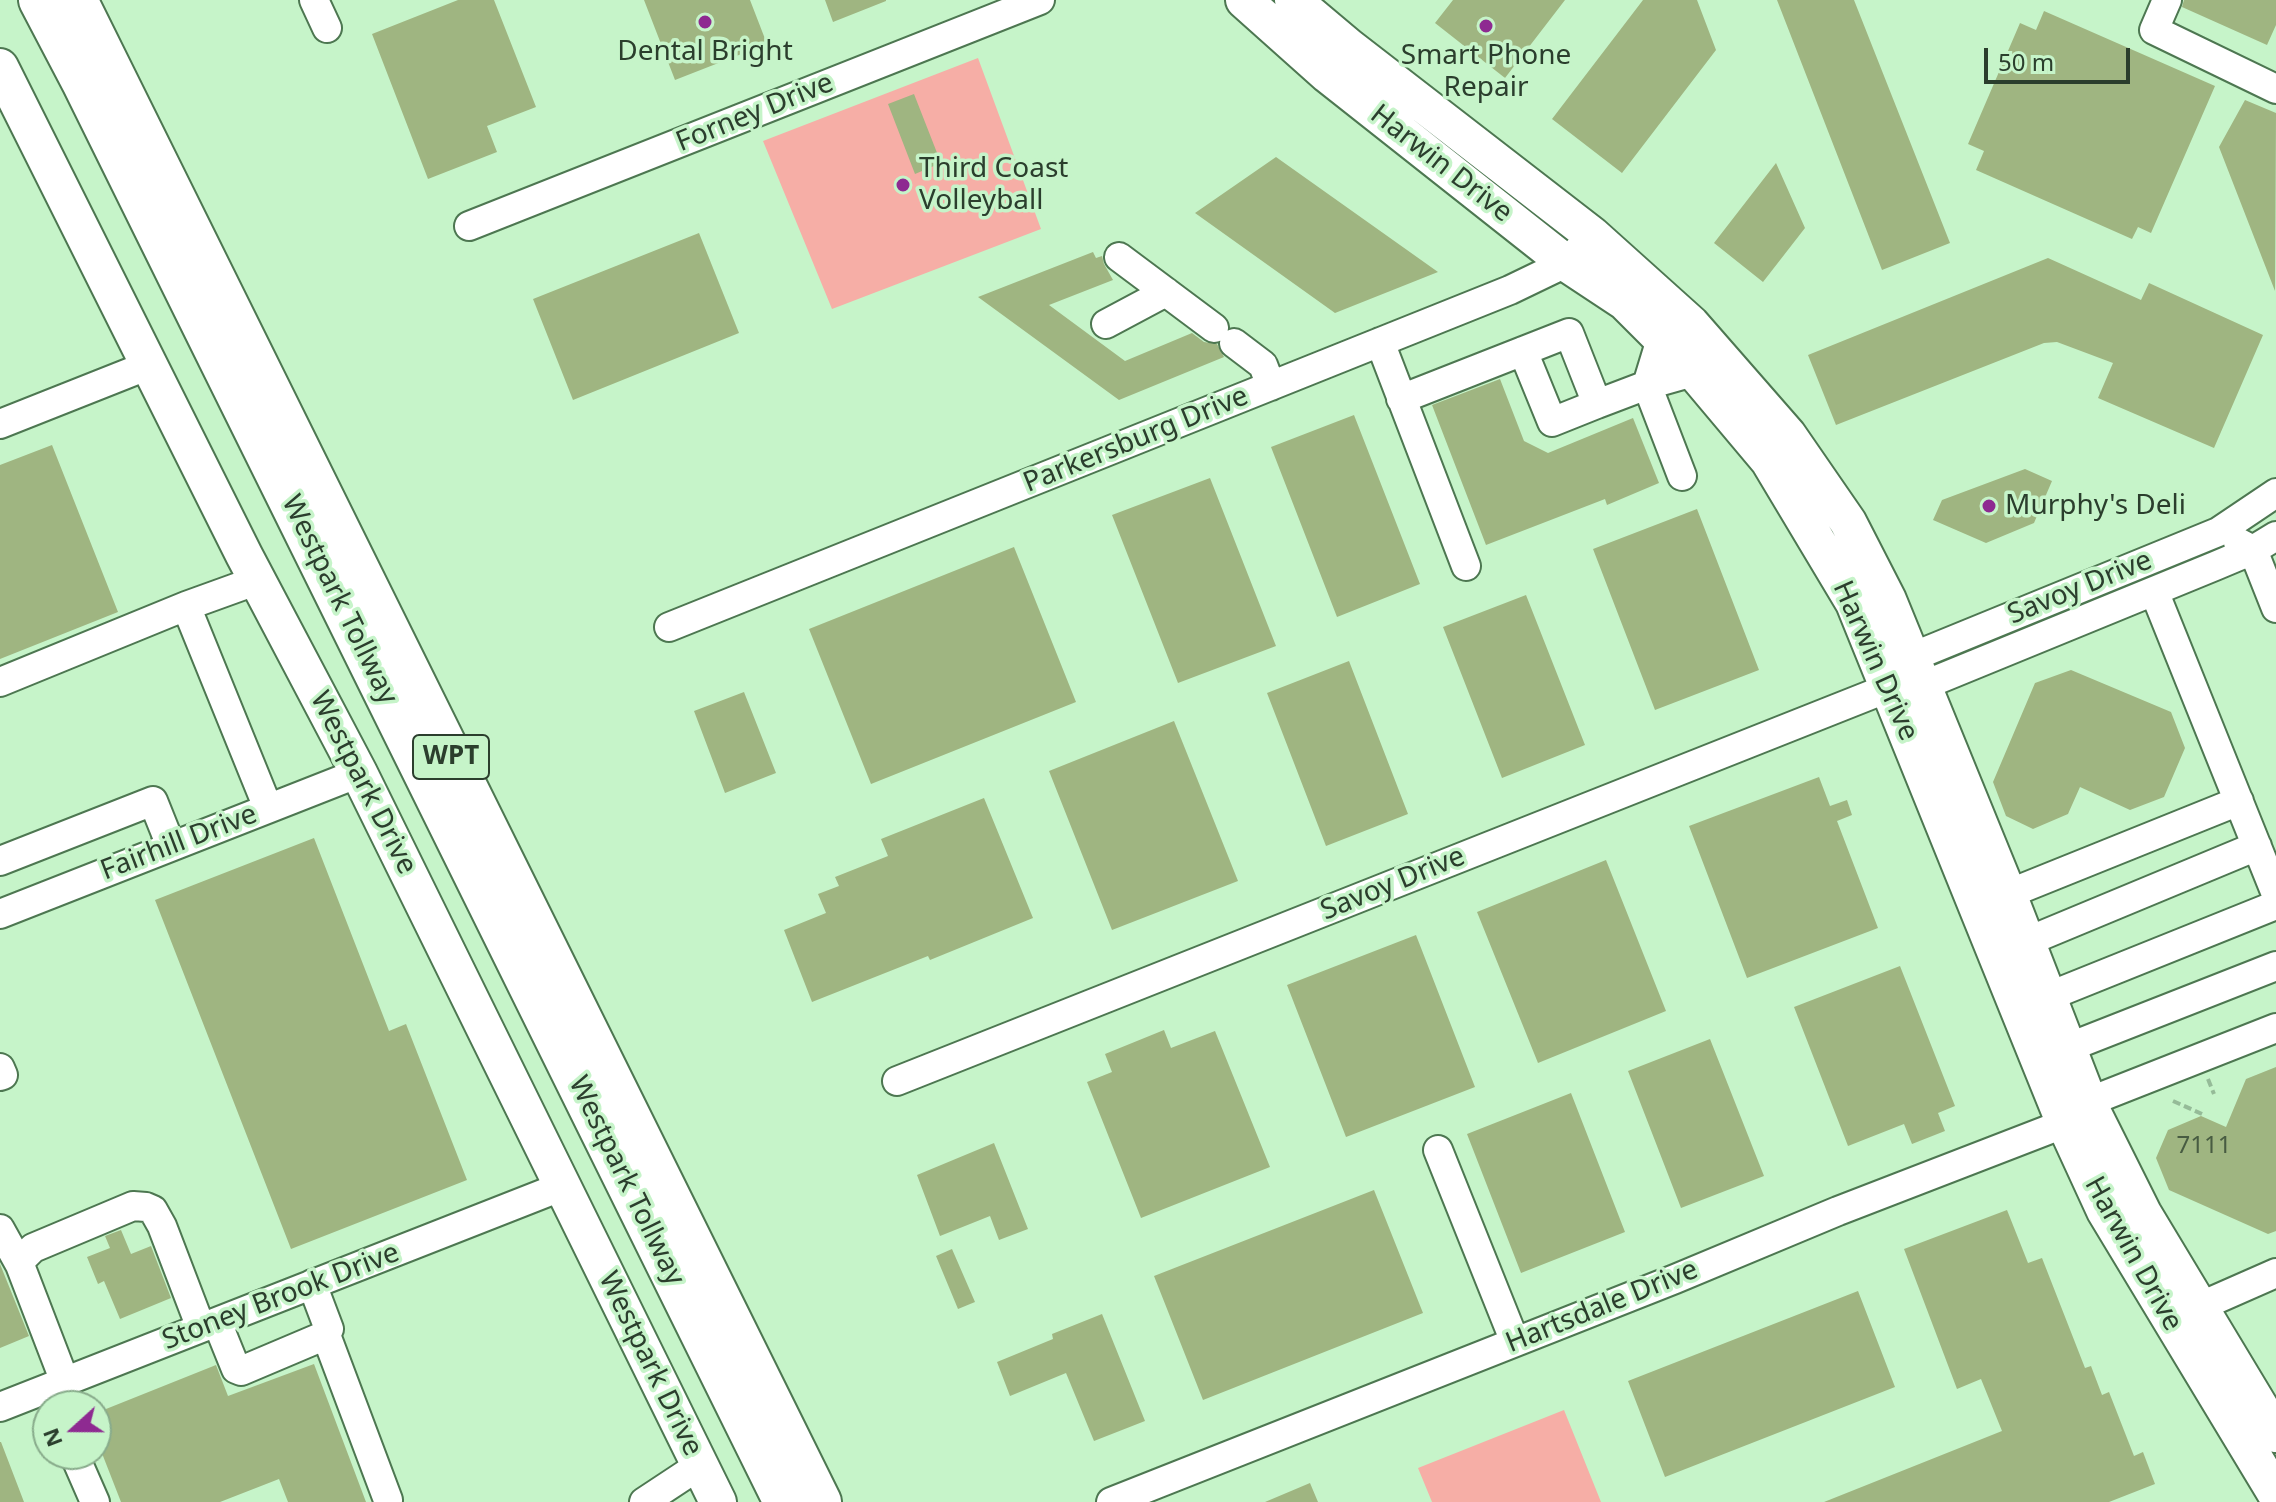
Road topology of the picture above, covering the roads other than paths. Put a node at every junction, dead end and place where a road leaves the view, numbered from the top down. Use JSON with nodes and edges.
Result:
{"nodes":[{"id":1,"x":314,"y":0,"type":"edge"},
{"id":2,"x":1040,"y":0,"type":"edge"},
{"id":3,"x":1244,"y":0,"type":"edge"},
{"id":4,"x":1293,"y":0,"type":"edge"},
{"id":5,"x":2167,"y":0,"type":"edge"},
{"id":6,"x":63,"y":10,"type":"edge"},
{"id":7,"x":327,"y":28,"type":"dead end"},
{"id":8,"x":1339,"y":61,"type":"junction"},
{"id":9,"x":0,"y":67,"type":"edge"},
{"id":10,"x":2276,"y":89,"type":"edge"},
{"id":11,"x":469,"y":226,"type":"dead end"},
{"id":12,"x":1592,"y":235,"type":"junction"},
{"id":13,"x":1119,"y":257,"type":"dead end"},
{"id":14,"x":1566,"y":263,"type":"junction"},
{"id":15,"x":1166,"y":292,"type":"junction"},
{"id":16,"x":1106,"y":324,"type":"dead end"},
{"id":17,"x":1661,"y":339,"type":"junction"},
{"id":18,"x":1380,"y":342,"type":"junction"},
{"id":19,"x":1523,"y":351,"type":"junction"},
{"id":20,"x":149,"y":365,"type":"junction"},
{"id":21,"x":1693,"y":372,"type":"junction"},
{"id":22,"x":1647,"y":385,"type":"junction"},
{"id":23,"x":1271,"y":386,"type":"junction"},
{"id":24,"x":1401,"y":399,"type":"junction"},
{"id":25,"x":1597,"y":404,"type":"junction"},
{"id":26,"x":0,"y":424,"type":"edge"},
{"id":27,"x":1779,"y":448,"type":"junction"},
{"id":28,"x":1682,"y":476,"type":"dead end"},
{"id":29,"x":2276,"y":493,"type":"edge"},
{"id":30,"x":2218,"y":532,"type":"junction"},
{"id":31,"x":2264,"y":543,"type":"edge"},
{"id":32,"x":1466,"y":566,"type":"dead end"},
{"id":33,"x":258,"y":580,"type":"junction"},
{"id":34,"x":2154,"y":591,"type":"junction"},
{"id":35,"x":186,"y":606,"type":"junction"},
{"id":36,"x":2276,"y":608,"type":"edge"},
{"id":37,"x":669,"y":627,"type":"dead end"},
{"id":38,"x":1908,"y":676,"type":"junction"},
{"id":39,"x":0,"y":682,"type":"edge"},
{"id":40,"x":359,"y":773,"type":"junction"},
{"id":41,"x":2239,"y":801,"type":"junction"},
{"id":42,"x":268,"y":808,"type":"junction"},
{"id":43,"x":171,"y":846,"type":"junction"},
{"id":44,"x":2257,"y":846,"type":"junction"},
{"id":45,"x":0,"y":861,"type":"edge"},
{"id":46,"x":2276,"y":894,"type":"edge"},
{"id":47,"x":1992,"y":900,"type":"junction"},
{"id":48,"x":2276,"y":905,"type":"edge"},
{"id":49,"x":0,"y":914,"type":"edge"},
{"id":50,"x":2026,"y":942,"type":"junction"},
{"id":51,"x":2276,"y":966,"type":"edge"},
{"id":52,"x":2047,"y":997,"type":"junction"},
{"id":53,"x":2276,"y":1028,"type":"edge"},
{"id":54,"x":2067,"y":1048,"type":"junction"},
{"id":55,"x":0,"y":1068,"type":"edge"},
{"id":56,"x":0,"y":1076,"type":"edge"},
{"id":57,"x":897,"y":1081,"type":"dead end"},
{"id":58,"x":2082,"y":1113,"type":"junction"},
{"id":59,"x":1438,"y":1150,"type":"dead end"},
{"id":60,"x":563,"y":1186,"type":"junction"},
{"id":61,"x":0,"y":1229,"type":"edge"},
{"id":62,"x":20,"y":1265,"type":"junction"},
{"id":63,"x":2276,"y":1273,"type":"edge"},
{"id":64,"x":312,"y":1284,"type":"junction"},
{"id":65,"x":2201,"y":1306,"type":"junction"},
{"id":66,"x":209,"y":1325,"type":"junction"},
{"id":67,"x":326,"y":1335,"type":"junction"},
{"id":68,"x":1515,"y":1342,"type":"junction"},
{"id":69,"x":53,"y":1390,"type":"edge"},
{"id":70,"x":59,"y":1390,"type":"edge"},
{"id":71,"x":32,"y":1398,"type":"edge"},
{"id":72,"x":0,"y":1407,"type":"edge"},
{"id":73,"x":2276,"y":1434,"type":"edge"},
{"id":74,"x":700,"y":1465,"type":"junction"},
{"id":75,"x":81,"y":1470,"type":"edge"},
{"id":76,"x":2276,"y":1494,"type":"edge"},
{"id":77,"x":388,"y":1500,"type":"dead end"},
{"id":78,"x":95,"y":1502,"type":"edge"},
{"id":79,"x":644,"y":1502,"type":"edge"},
{"id":80,"x":718,"y":1502,"type":"edge"},
{"id":81,"x":785,"y":1502,"type":"edge"},
{"id":82,"x":820,"y":1502,"type":"edge"},
{"id":83,"x":1111,"y":1502,"type":"edge"}],
"edges":[{"from":1,"to":7,"type":"street"},
{"from":2,"to":11,"type":"street","name":"Forney Drive"},
{"from":3,"to":8,"type":"main road","name":"Harwin Drive"},
{"from":4,"to":8,"type":"main road","name":"Harwin Drive"},
{"from":5,"to":10,"type":"street"},
{"from":6,"to":81,"type":"highway","name":"Westpark Tollway","number":"WPT"},
{"from":6,"to":82,"type":"highway","name":"Westpark Tollway","number":"WPT"},
{"from":8,"to":12,"type":"main road","name":"Harwin Drive"},
{"from":8,"to":14,"type":"main road","name":"Harwin Drive"},
{"from":9,"to":20,"type":"main road","name":"Westpark Drive"},
{"from":12,"to":14,"type":"street","name":"Parkersburg Drive"},
{"from":12,"to":27,"type":"main road","name":"Harwin Drive"},
{"from":13,"to":15,"type":"street"},
{"from":14,"to":17,"type":"main road","name":"Harwin Drive"},
{"from":14,"to":18,"type":"street","name":"Parkersburg Drive"},
{"from":15,"to":16,"type":"street"},
{"from":15,"to":23,"type":"street"},
{"from":17,"to":21,"type":"main road","name":"Harwin Drive"},
{"from":17,"to":22,"type":"street"},
{"from":18,"to":23,"type":"street","name":"Parkersburg Drive"},
{"from":18,"to":24,"type":"street"},
{"from":19,"to":24,"type":"street"},
{"from":19,"to":25,"type":"street"},
{"from":19,"to":25,"type":"street"},
{"from":20,"to":26,"type":"street"},
{"from":20,"to":33,"type":"main road","name":"Westpark Drive"},
{"from":21,"to":22,"type":"street"},
{"from":21,"to":27,"type":"main road","name":"Harwin Drive"},
{"from":22,"to":25,"type":"street"},
{"from":22,"to":28,"type":"street"},
{"from":23,"to":37,"type":"street","name":"Parkersburg Drive"},
{"from":24,"to":32,"type":"street"},
{"from":27,"to":38,"type":"main road","name":"Harwin Drive"},
{"from":29,"to":30,"type":"street","name":"Savoy Drive"},
{"from":30,"to":31,"type":"street"},
{"from":30,"to":38,"type":"street","name":"Savoy Drive"},
{"from":31,"to":34,"type":"street","name":"Savoy Drive"},
{"from":31,"to":36,"type":"street"},
{"from":33,"to":35,"type":"street"},
{"from":33,"to":40,"type":"main road","name":"Westpark Drive"},
{"from":34,"to":38,"type":"street","name":"Savoy Drive"},
{"from":34,"to":41,"type":"street"},
{"from":35,"to":39,"type":"street"},
{"from":35,"to":42,"type":"street"},
{"from":38,"to":47,"type":"main road","name":"Harwin Drive"},
{"from":38,"to":57,"type":"street","name":"Savoy Drive"},
{"from":40,"to":42,"type":"street","name":"Fairhill Drive"},
{"from":40,"to":60,"type":"main road","name":"Westpark Drive"},
{"from":41,"to":44,"type":"street"},
{"from":41,"to":47,"type":"street"},
{"from":42,"to":43,"type":"street","name":"Fairhill Drive"},
{"from":43,"to":45,"type":"street"},
{"from":43,"to":49,"type":"street","name":"Fairhill Drive"},
{"from":44,"to":46,"type":"street"},
{"from":44,"to":50,"type":"street"},
{"from":47,"to":50,"type":"main road","name":"Harwin Drive"},
{"from":47,"to":58,"type":"main road","name":"Harwin Drive"},
{"from":48,"to":52,"type":"street"},
{"from":50,"to":52,"type":"main road","name":"Harwin Drive"},
{"from":51,"to":54,"type":"street"},
{"from":52,"to":54,"type":"main road","name":"Harwin Drive"},
{"from":53,"to":58,"type":"street","name":"Hartsdale Drive"},
{"from":54,"to":58,"type":"main road","name":"Harwin Drive"},
{"from":55,"to":56,"type":"street"},
{"from":58,"to":65,"type":"main road","name":"Harwin Drive"},
{"from":58,"to":68,"type":"street","name":"Hartsdale Drive"},
{"from":58,"to":76,"type":"main road","name":"Harwin Drive"},
{"from":59,"to":68,"type":"street"},
{"from":60,"to":64,"type":"street","name":"Stoney Brook Drive"},
{"from":60,"to":74,"type":"main road","name":"Westpark Drive"},
{"from":61,"to":62,"type":"street"},
{"from":62,"to":66,"type":"street"},
{"from":62,"to":69,"type":"street"},
{"from":63,"to":65,"type":"street"},
{"from":64,"to":66,"type":"street","name":"Stoney Brook Drive"},
{"from":64,"to":67,"type":"street"},
{"from":65,"to":73,"type":"main road","name":"Harwin Drive"},
{"from":66,"to":67,"type":"street"},
{"from":66,"to":70,"type":"street","name":"Stoney Brook Drive"},
{"from":67,"to":77,"type":"street"},
{"from":68,"to":83,"type":"street","name":"Hartsdale Drive"},
{"from":71,"to":72,"type":"street","name":"Stoney Brook Drive"},
{"from":74,"to":79,"type":"street"},
{"from":74,"to":80,"type":"main road","name":"Westpark Drive"},
{"from":75,"to":78,"type":"street"}]}
